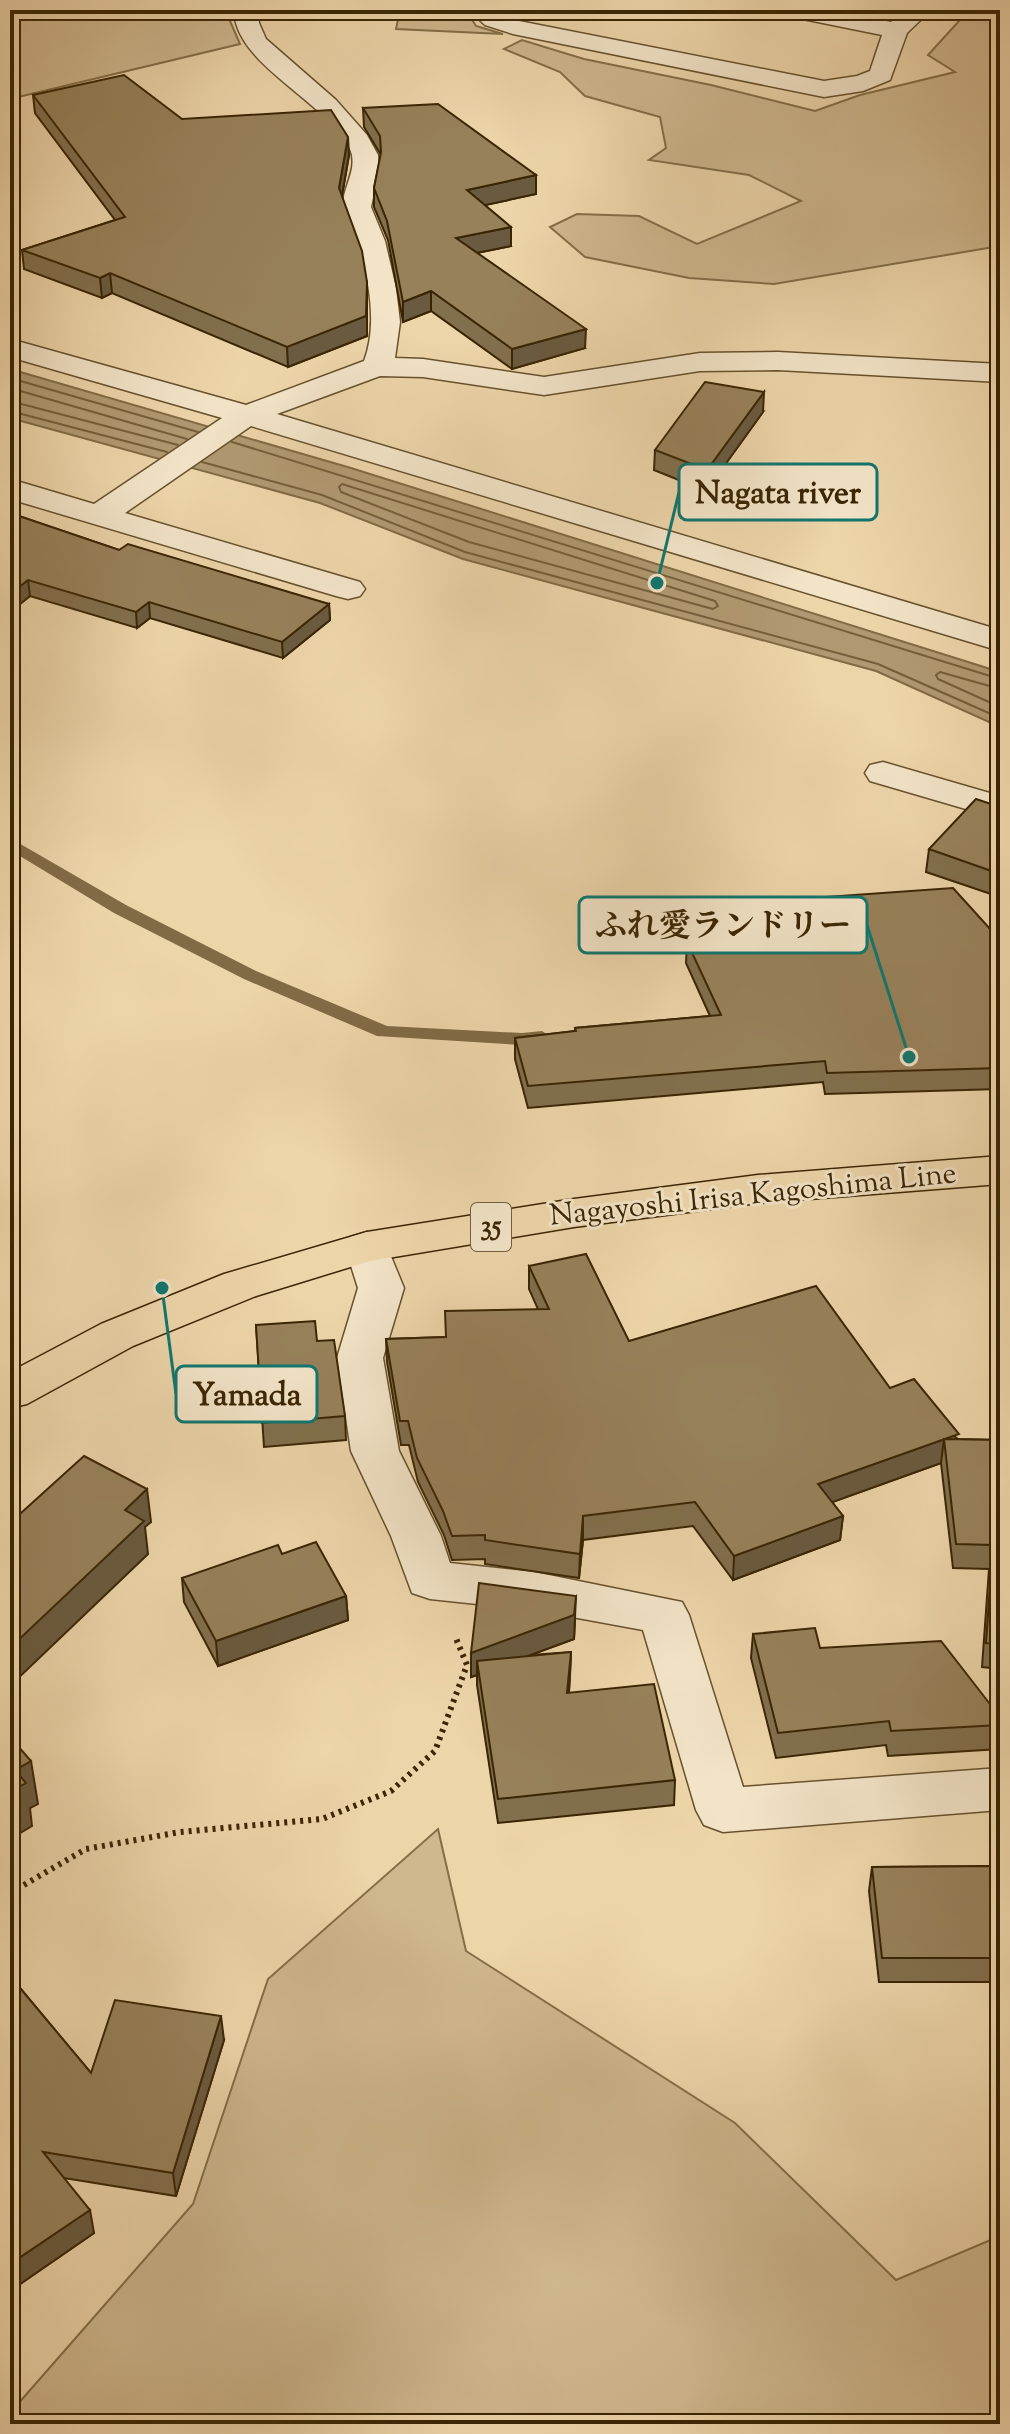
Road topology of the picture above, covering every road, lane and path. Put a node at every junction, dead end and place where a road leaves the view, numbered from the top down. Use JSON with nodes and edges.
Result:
{"nodes":[{"id":1,"x":246,"y":10,"type":"edge"},
{"id":2,"x":481,"y":10,"type":"edge"},
{"id":3,"x":793,"y":10,"type":"edge"},
{"id":4,"x":919,"y":10,"type":"edge"},
{"id":5,"x":896,"y":30,"type":"junction"},
{"id":6,"x":10,"y":348,"type":"edge"},
{"id":7,"x":377,"y":367,"type":"junction"},
{"id":8,"x":1000,"y":373,"type":"edge"},
{"id":9,"x":247,"y":415,"type":"junction"},
{"id":10,"x":10,"y":489,"type":"edge"},
{"id":11,"x":98,"y":516,"type":"junction"},
{"id":12,"x":348,"y":589,"type":"dead end"},
{"id":13,"x":1000,"y":641,"type":"edge"},
{"id":14,"x":883,"y":773,"type":"dead end"},
{"id":15,"x":1000,"y":808,"type":"edge"},
{"id":16,"x":1000,"y":1170,"type":"edge"},
{"id":17,"x":367,"y":1247,"type":"junction"},
{"id":18,"x":10,"y":1392,"type":"edge"},
{"id":19,"x":430,"y":1580,"type":"junction"},
{"id":20,"x":1000,"y":1789,"type":"edge"},
{"id":21,"x":10,"y":1893,"type":"edge"}],
"edges":[{"from":1,"to":7,"type":"street"},
{"from":2,"to":5,"type":"street"},
{"from":3,"to":5,"type":"street"},
{"from":4,"to":5,"type":"street"},
{"from":6,"to":9,"type":"street"},
{"from":7,"to":8,"type":"street"},
{"from":7,"to":9,"type":"street"},
{"from":9,"to":11,"type":"street"},
{"from":9,"to":13,"type":"street"},
{"from":10,"to":11,"type":"street"},
{"from":11,"to":12,"type":"street"},
{"from":14,"to":15,"type":"street"},
{"from":16,"to":17,"type":"main road","name":"Nagayoshi Irisa Kagoshima Line","number":"35"},
{"from":17,"to":18,"type":"main road","name":"Nagayoshi Irisa Kagoshima Line","number":"35"},
{"from":17,"to":19,"type":"street"},
{"from":19,"to":20,"type":"street"},
{"from":19,"to":21,"type":"path"}]}
